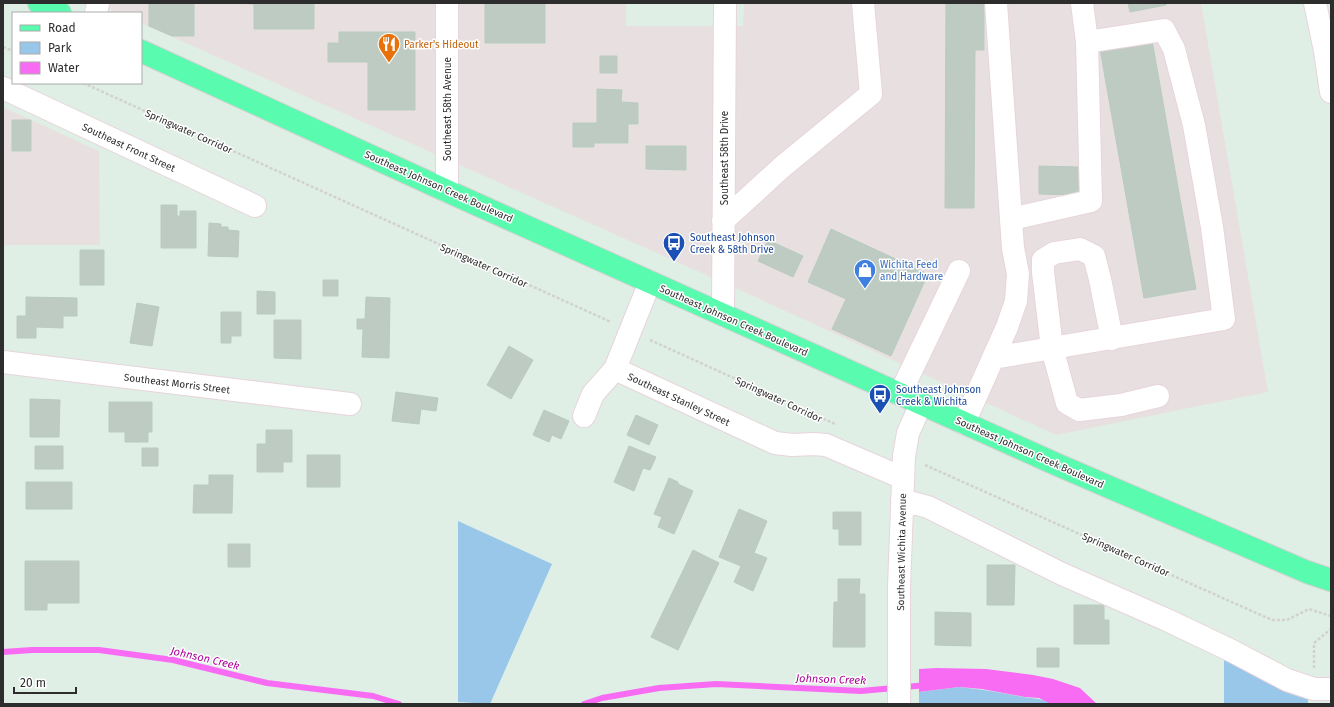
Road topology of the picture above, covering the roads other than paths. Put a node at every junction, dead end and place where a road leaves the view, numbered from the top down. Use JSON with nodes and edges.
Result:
{"nodes":[{"id":1,"x":39,"y":3,"type":"edge"},
{"id":2,"x":447,"y":3,"type":"edge"},
{"id":3,"x":725,"y":3,"type":"edge"},
{"id":4,"x":863,"y":3,"type":"edge"},
{"id":5,"x":996,"y":3,"type":"edge"},
{"id":6,"x":1082,"y":3,"type":"edge"},
{"id":7,"x":1315,"y":3,"type":"edge"},
{"id":8,"x":58,"y":12,"type":"edge"},
{"id":9,"x":1087,"y":42,"type":"junction"},
{"id":10,"x":142,"y":51,"type":"edge"},
{"id":11,"x":3,"y":88,"type":"edge"},
{"id":12,"x":1331,"y":92,"type":"edge"},
{"id":13,"x":447,"y":191,"type":"junction"},
{"id":14,"x":255,"y":206,"type":"dead end"},
{"id":15,"x":1011,"y":219,"type":"junction"},
{"id":16,"x":723,"y":221,"type":"junction"},
{"id":17,"x":959,"y":271,"type":"dead end"},
{"id":18,"x":650,"y":282,"type":"junction"},
{"id":19,"x":723,"y":314,"type":"junction"},
{"id":20,"x":1112,"y":338,"type":"junction"},
{"id":21,"x":1052,"y":348,"type":"junction"},
{"id":22,"x":993,"y":358,"type":"junction"},
{"id":23,"x":3,"y":362,"type":"edge"},
{"id":24,"x":615,"y":369,"type":"junction"},
{"id":25,"x":900,"y":394,"type":"junction"},
{"id":26,"x":1158,"y":396,"type":"dead end"},
{"id":27,"x":350,"y":404,"type":"dead end"},
{"id":28,"x":921,"y":404,"type":"junction"},
{"id":29,"x":584,"y":416,"type":"dead end"},
{"id":30,"x":964,"y":423,"type":"junction"},
{"id":31,"x":903,"y":478,"type":"junction"},
{"id":32,"x":902,"y":500,"type":"junction"},
{"id":33,"x":1331,"y":580,"type":"edge"},
{"id":34,"x":1331,"y":689,"type":"edge"},
{"id":35,"x":899,"y":704,"type":"edge"}],
"edges":[{"from":1,"to":8,"type":"main road"},
{"from":2,"to":13,"type":"street","name":"Southeast 58th Avenue"},
{"from":3,"to":16,"type":"street","name":"Southeast 58th Drive"},
{"from":4,"to":16,"type":"street"},
{"from":5,"to":15,"type":"street"},
{"from":6,"to":9,"type":"street"},
{"from":7,"to":12,"type":"street"},
{"from":9,"to":15,"type":"street"},
{"from":9,"to":20,"type":"street"},
{"from":10,"to":13,"type":"main road","name":"Southeast Johnson Creek Boulevard"},
{"from":11,"to":14,"type":"street","name":"Southeast Front Street"},
{"from":13,"to":18,"type":"main road","name":"Southeast Johnson Creek Boulevard"},
{"from":15,"to":22,"type":"street"},
{"from":16,"to":19,"type":"street","name":"Southeast 58th Drive"},
{"from":17,"to":25,"type":"street"},
{"from":18,"to":19,"type":"main road","name":"Southeast Johnson Creek Boulevard"},
{"from":18,"to":24,"type":"street"},
{"from":19,"to":25,"type":"main road","name":"Southeast Johnson Creek Boulevard"},
{"from":20,"to":21,"type":"street"},
{"from":20,"to":21,"type":"street"},
{"from":21,"to":22,"type":"street"},
{"from":21,"to":26,"type":"street"},
{"from":22,"to":30,"type":"street"},
{"from":23,"to":27,"type":"street","name":"Southeast Morris Street"},
{"from":24,"to":29,"type":"street"},
{"from":24,"to":31,"type":"street","name":"Southeast Stanley Street"},
{"from":25,"to":28,"type":"main road","name":"Southeast Johnson Creek Boulevard"},
{"from":28,"to":30,"type":"main road","name":"Southeast Johnson Creek Boulevard"},
{"from":28,"to":31,"type":"street","name":"Southeast Wichita Avenue"},
{"from":30,"to":33,"type":"main road","name":"Southeast Johnson Creek Boulevard"},
{"from":31,"to":32,"type":"street","name":"Southeast Wichita Avenue"},
{"from":32,"to":34,"type":"street"},
{"from":32,"to":35,"type":"street","name":"Southeast Wichita Avenue"}]}
